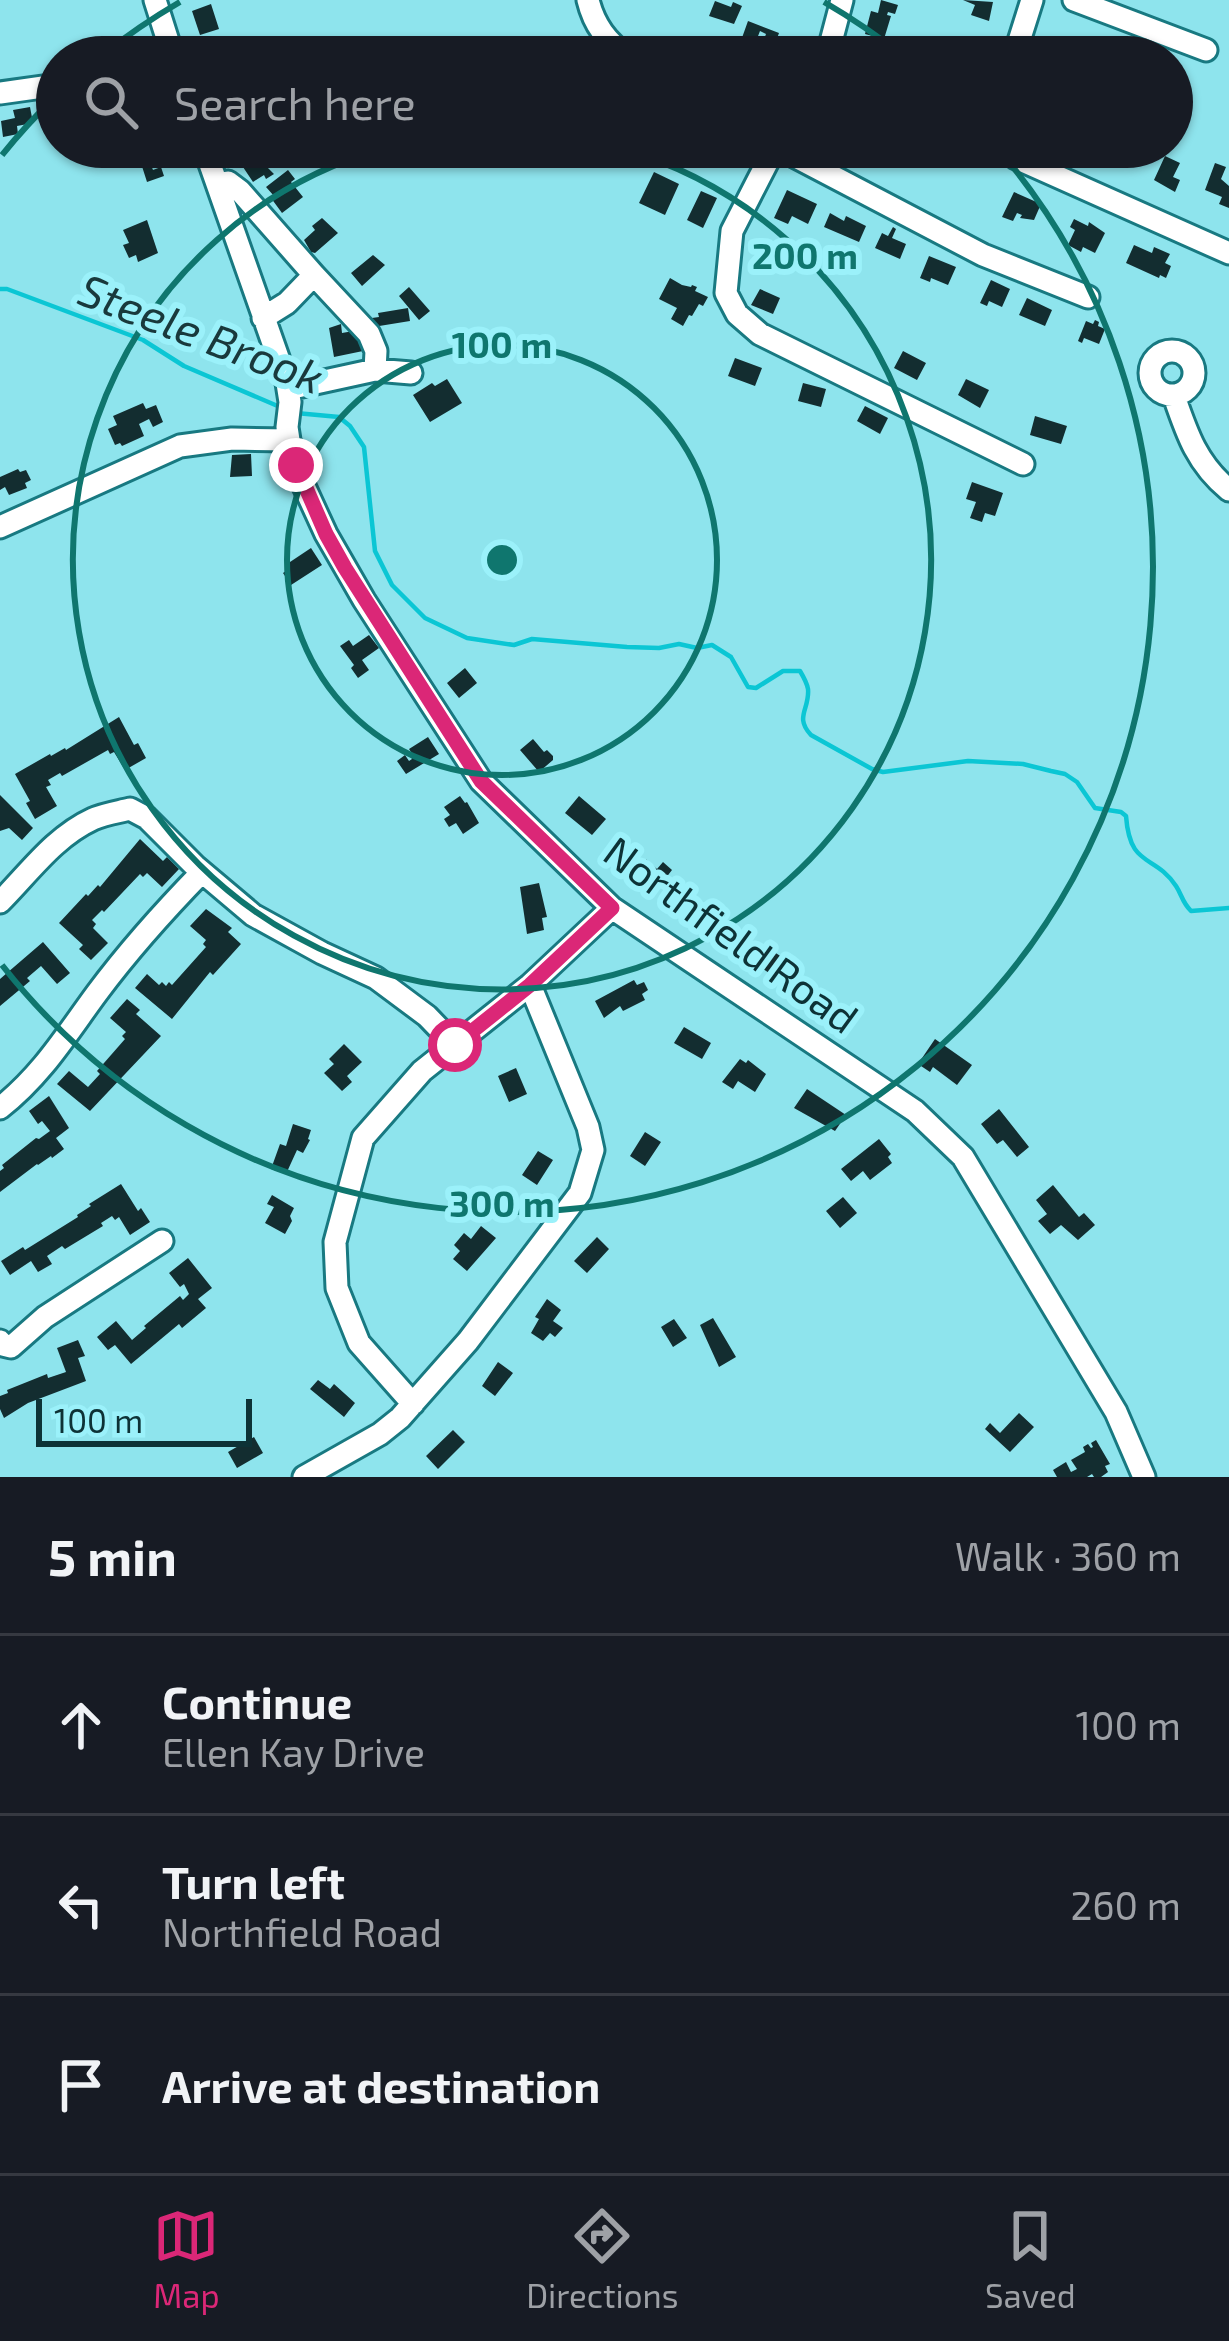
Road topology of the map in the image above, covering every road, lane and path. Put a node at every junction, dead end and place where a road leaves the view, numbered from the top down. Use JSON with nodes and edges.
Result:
{"nodes":[{"id":1,"x":155,"y":0,"type":"edge"},
{"id":2,"x":588,"y":0,"type":"edge"},
{"id":3,"x":842,"y":0,"type":"edge"},
{"id":4,"x":1032,"y":0,"type":"edge"},
{"id":5,"x":1074,"y":0,"type":"edge"},
{"id":6,"x":166,"y":36,"type":"edge"},
{"id":7,"x":599,"y":36,"type":"edge"},
{"id":8,"x":833,"y":36,"type":"edge"},
{"id":9,"x":1021,"y":36,"type":"edge"},
{"id":10,"x":1169,"y":36,"type":"edge"},
{"id":11,"x":1193,"y":45,"type":"edge"},
{"id":12,"x":1206,"y":50,"type":"dead end"},
{"id":13,"x":36,"y":88,"type":"edge"},
{"id":14,"x":0,"y":93,"type":"edge"},
{"id":15,"x":211,"y":168,"type":"edge"},
{"id":16,"x":773,"y":168,"type":"edge"},
{"id":17,"x":817,"y":168,"type":"edge"},
{"id":18,"x":1038,"y":168,"type":"edge"},
{"id":19,"x":217,"y":184,"type":"junction"},
{"id":20,"x":1229,"y":253,"type":"edge"},
{"id":21,"x":314,"y":275,"type":"junction"},
{"id":22,"x":1088,"y":297,"type":"dead end"},
{"id":23,"x":263,"y":318,"type":"junction"},
{"id":24,"x":375,"y":370,"type":"junction"},
{"id":25,"x":412,"y":373,"type":"dead end"},
{"id":26,"x":1174,"y":396,"type":"dead end"},
{"id":27,"x":288,"y":415,"type":"junction"},
{"id":28,"x":1023,"y":464,"type":"dead end"},
{"id":29,"x":1229,"y":490,"type":"edge"},
{"id":30,"x":0,"y":527,"type":"edge"},
{"id":31,"x":202,"y":872,"type":"junction"},
{"id":32,"x":0,"y":902,"type":"edge"},
{"id":33,"x":612,"y":908,"type":"junction"},
{"id":34,"x":530,"y":985,"type":"junction"},
{"id":35,"x":455,"y":1045,"type":"junction"},
{"id":36,"x":0,"y":1108,"type":"edge"},
{"id":37,"x":162,"y":1241,"type":"dead end"},
{"id":38,"x":0,"y":1341,"type":"edge"},
{"id":39,"x":413,"y":1405,"type":"junction"},
{"id":40,"x":304,"y":1477,"type":"edge"},
{"id":41,"x":1144,"y":1477,"type":"edge"}],
"edges":[{"from":1,"to":6,"type":"street"},
{"from":2,"to":7,"type":"street"},
{"from":3,"to":8,"type":"street"},
{"from":4,"to":9,"type":"street"},
{"from":5,"to":10,"type":"street"},
{"from":11,"to":12,"type":"street"},
{"from":13,"to":14,"type":"street"},
{"from":15,"to":19,"type":"street","name":"Northfield Road"},
{"from":16,"to":28,"type":"street"},
{"from":17,"to":22,"type":"street"},
{"from":18,"to":20,"type":"street"},
{"from":19,"to":21,"type":"street"},
{"from":19,"to":23,"type":"street","name":"Northfield Road"},
{"from":21,"to":23,"type":"street"},
{"from":21,"to":24,"type":"street"},
{"from":23,"to":27,"type":"street","name":"Northfield Road"},
{"from":24,"to":25,"type":"street"},
{"from":24,"to":27,"type":"street"},
{"from":26,"to":29,"type":"street"},
{"from":27,"to":30,"type":"street"},
{"from":27,"to":33,"type":"street","name":"Northfield Road"},
{"from":31,"to":32,"type":"street"},
{"from":31,"to":35,"type":"street"},
{"from":31,"to":36,"type":"street"},
{"from":33,"to":34,"type":"street"},
{"from":33,"to":41,"type":"street","name":"Northfield Road"},
{"from":34,"to":35,"type":"street"},
{"from":34,"to":39,"type":"street"},
{"from":35,"to":39,"type":"street"},
{"from":37,"to":38,"type":"street"},
{"from":39,"to":40,"type":"street"}]}
